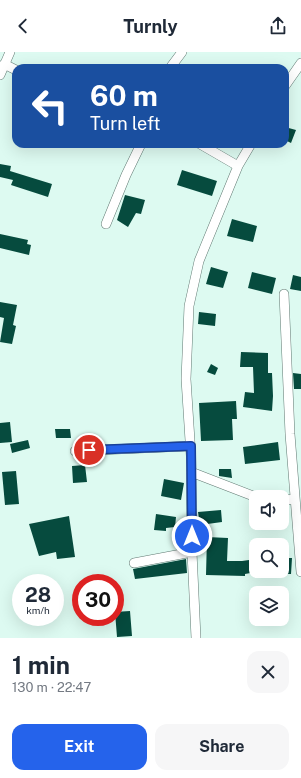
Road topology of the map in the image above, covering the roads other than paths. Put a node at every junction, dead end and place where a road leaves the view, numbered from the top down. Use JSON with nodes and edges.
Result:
{"nodes":[{"id":1,"x":10,"y":52,"type":"edge"},
{"id":2,"x":182,"y":52,"type":"edge"},
{"id":3,"x":301,"y":63,"type":"edge"},
{"id":4,"x":4,"y":64,"type":"junction"},
{"id":5,"x":173,"y":64,"type":"edge"},
{"id":6,"x":12,"y":68,"type":"edge"},
{"id":7,"x":0,"y":75,"type":"edge"},
{"id":8,"x":289,"y":80,"type":"edge"},
{"id":9,"x":139,"y":148,"type":"edge"},
{"id":10,"x":207,"y":148,"type":"edge"},
{"id":11,"x":249,"y":148,"type":"edge"},
{"id":12,"x":238,"y":166,"type":"junction"},
{"id":13,"x":106,"y":224,"type":"dead end"},
{"id":14,"x":284,"y":294,"type":"dead end"},
{"id":15,"x":191,"y":446,"type":"junction"},
{"id":16,"x":75,"y":451,"type":"dead end"},
{"id":17,"x":191,"y":472,"type":"junction"},
{"id":18,"x":249,"y":494,"type":"edge"},
{"id":19,"x":289,"y":500,"type":"edge"},
{"id":20,"x":295,"y":500,"type":"junction"},
{"id":21,"x":192,"y":552,"type":"junction"},
{"id":22,"x":134,"y":563,"type":"dead end"},
{"id":23,"x":301,"y":572,"type":"edge"},
{"id":24,"x":196,"y":638,"type":"edge"}],
"edges":[{"from":1,"to":4,"type":"street"},
{"from":2,"to":5,"type":"street"},
{"from":3,"to":8,"type":"street"},
{"from":4,"to":6,"type":"street"},
{"from":4,"to":7,"type":"street"},
{"from":9,"to":13,"type":"street"},
{"from":10,"to":12,"type":"street"},
{"from":11,"to":12,"type":"street"},
{"from":12,"to":15,"type":"street"},
{"from":14,"to":20,"type":"street"},
{"from":15,"to":16,"type":"street"},
{"from":15,"to":17,"type":"street"},
{"from":17,"to":18,"type":"street"},
{"from":17,"to":21,"type":"street"},
{"from":19,"to":20,"type":"street"},
{"from":20,"to":23,"type":"street"},
{"from":21,"to":22,"type":"street"},
{"from":21,"to":24,"type":"street"}]}
